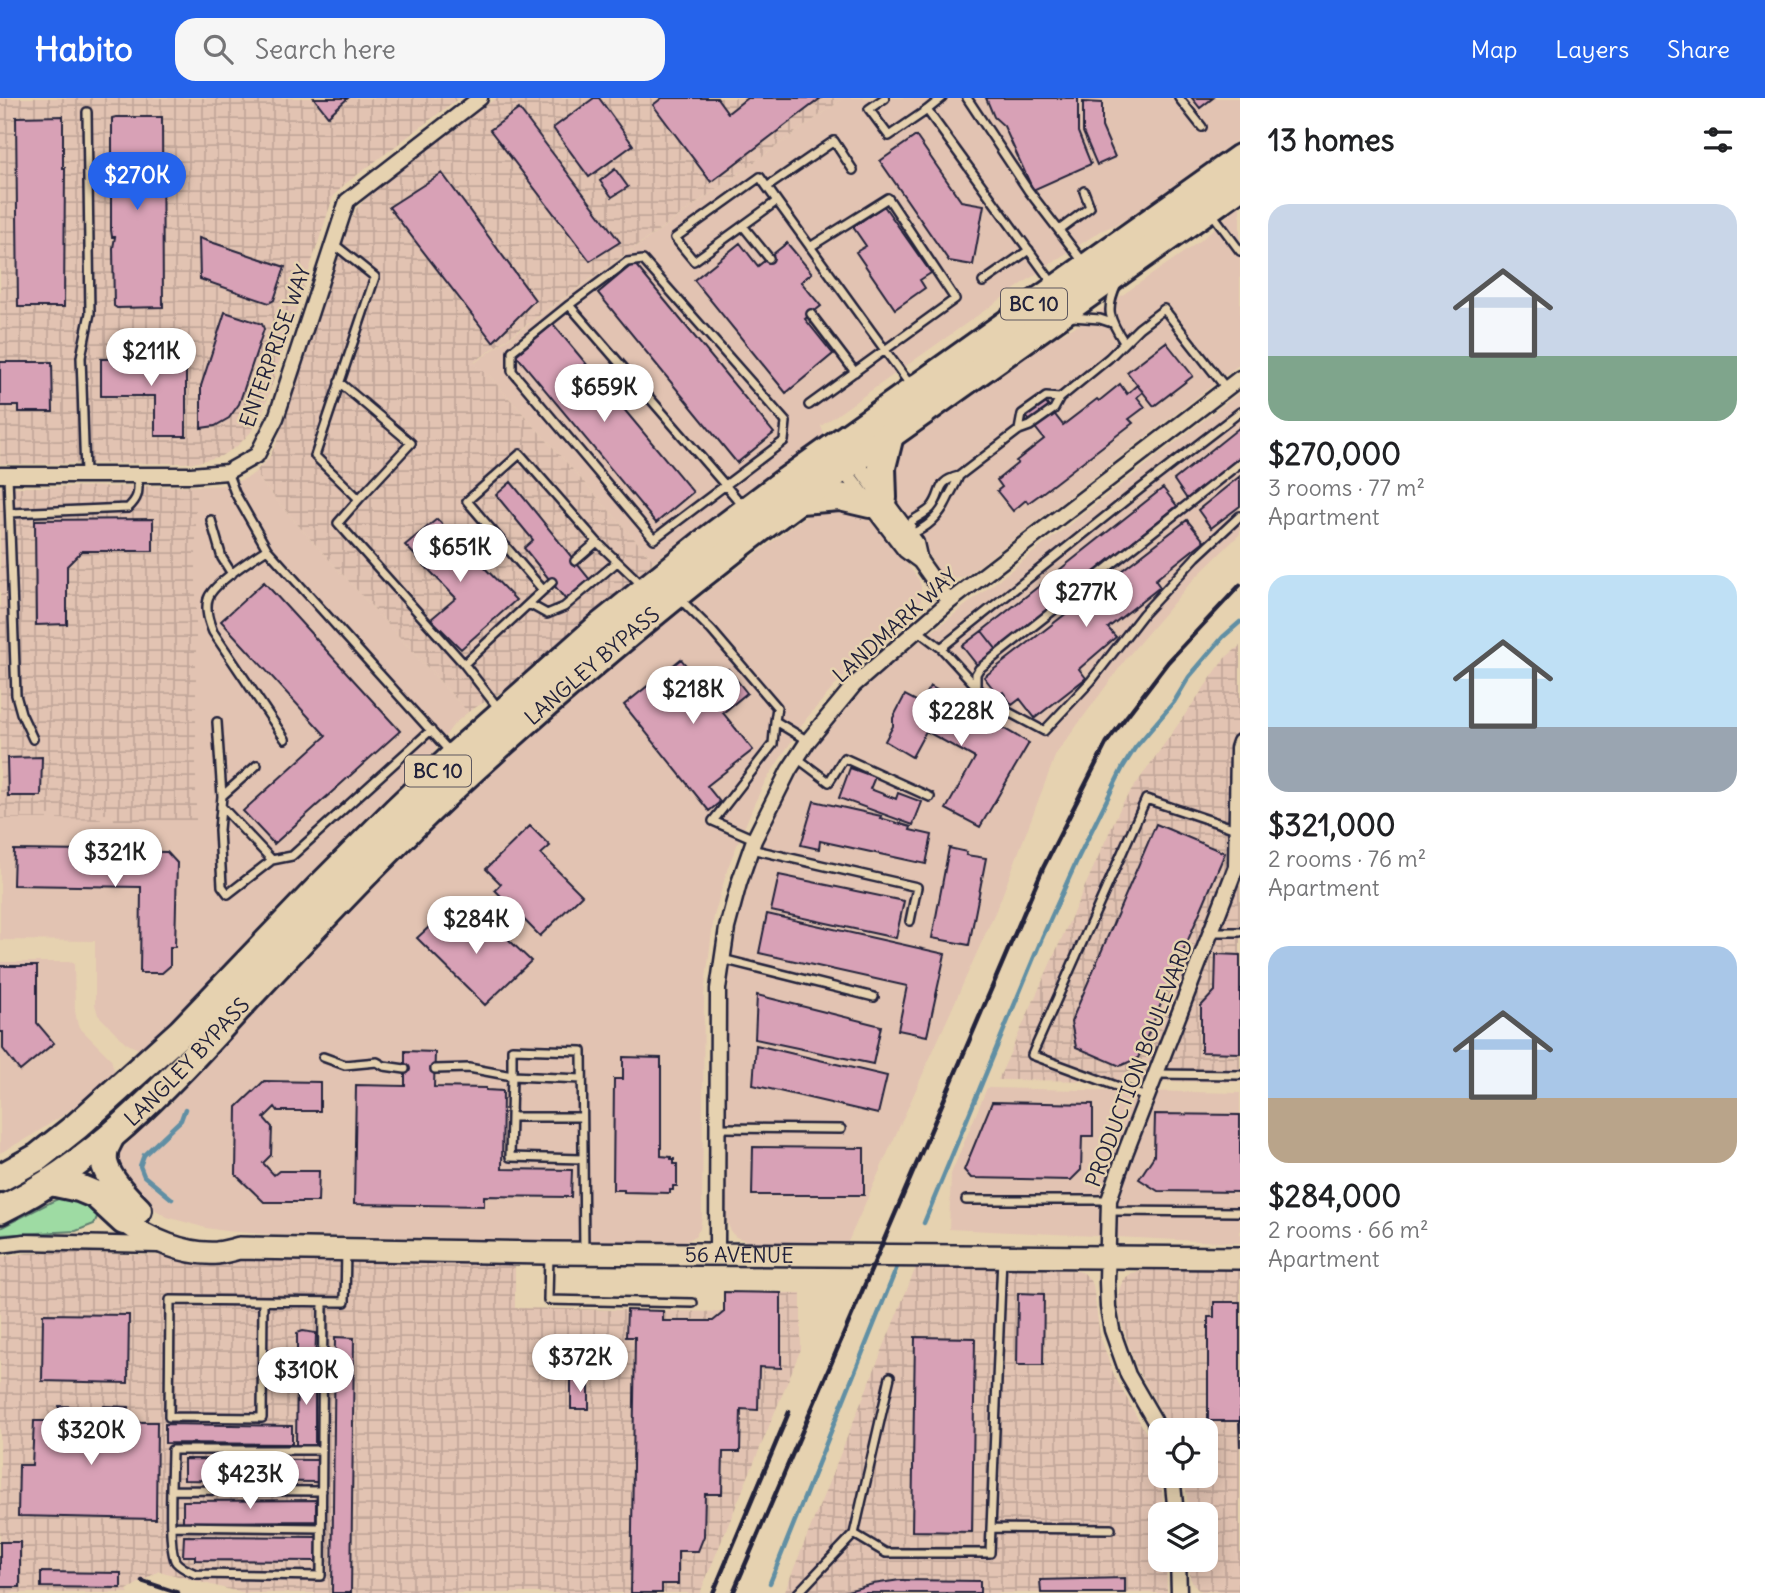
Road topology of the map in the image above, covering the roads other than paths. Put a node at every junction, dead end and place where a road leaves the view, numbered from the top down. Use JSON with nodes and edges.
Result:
{"nodes":[{"id":1,"x":480,"y":98,"type":"edge"},
{"id":2,"x":885,"y":98,"type":"edge"},
{"id":3,"x":942,"y":98,"type":"edge"},
{"id":4,"x":967,"y":98,"type":"edge"},
{"id":5,"x":1179,"y":98,"type":"edge"},
{"id":6,"x":927,"y":110,"type":"junction"},
{"id":7,"x":87,"y":112,"type":"dead end"},
{"id":8,"x":1202,"y":127,"type":"dead end"},
{"id":9,"x":1240,"y":158,"type":"edge"},
{"id":10,"x":853,"y":170,"type":"dead end"},
{"id":11,"x":1240,"y":186,"type":"edge"},
{"id":12,"x":767,"y":187,"type":"junction"},
{"id":13,"x":1084,"y":191,"type":"dead end"},
{"id":14,"x":777,"y":201,"type":"junction"},
{"id":15,"x":1209,"y":208,"type":"junction"},
{"id":16,"x":743,"y":226,"type":"junction"},
{"id":17,"x":1059,"y":230,"type":"junction"},
{"id":18,"x":333,"y":244,"type":"junction"},
{"id":19,"x":810,"y":247,"type":"junction"},
{"id":20,"x":1029,"y":250,"type":"junction"},
{"id":21,"x":1240,"y":251,"type":"edge"},
{"id":22,"x":769,"y":258,"type":"dead end"},
{"id":23,"x":1087,"y":266,"type":"junction"},
{"id":24,"x":1125,"y":268,"type":"junction"},
{"id":25,"x":984,"y":282,"type":"dead end"},
{"id":26,"x":1056,"y":288,"type":"junction"},
{"id":27,"x":569,"y":305,"type":"junction"},
{"id":28,"x":811,"y":314,"type":"dead end"},
{"id":29,"x":1055,"y":317,"type":"junction"},
{"id":30,"x":1112,"y":323,"type":"junction"},
{"id":31,"x":1124,"y":342,"type":"junction"},
{"id":32,"x":885,"y":350,"type":"junction"},
{"id":33,"x":855,"y":372,"type":"junction"},
{"id":34,"x":1240,"y":378,"type":"edge"},
{"id":35,"x":339,"y":382,"type":"junction"},
{"id":36,"x":1227,"y":388,"type":"junction"},
{"id":37,"x":914,"y":390,"type":"junction"},
{"id":38,"x":1060,"y":398,"type":"junction"},
{"id":39,"x":809,"y":405,"type":"dead end"},
{"id":40,"x":1240,"y":412,"type":"edge"},
{"id":41,"x":1019,"y":430,"type":"junction"},
{"id":42,"x":890,"y":435,"type":"junction"},
{"id":43,"x":841,"y":455,"type":"junction"},
{"id":44,"x":1240,"y":463,"type":"edge"},
{"id":45,"x":227,"y":472,"type":"junction"},
{"id":46,"x":4,"y":475,"type":"edge"},
{"id":47,"x":85,"y":475,"type":"junction"},
{"id":48,"x":138,"y":475,"type":"junction"},
{"id":49,"x":725,"y":485,"type":"junction"},
{"id":50,"x":359,"y":499,"type":"junction"},
{"id":51,"x":798,"y":500,"type":"junction"},
{"id":52,"x":877,"y":501,"type":"junction"},
{"id":53,"x":747,"y":510,"type":"junction"},
{"id":54,"x":10,"y":513,"type":"junction"},
{"id":55,"x":1240,"y":516,"type":"edge"},
{"id":56,"x":211,"y":520,"type":"dead end"},
{"id":57,"x":910,"y":534,"type":"junction"},
{"id":58,"x":597,"y":542,"type":"junction"},
{"id":59,"x":267,"y":549,"type":"junction"},
{"id":60,"x":575,"y":561,"type":"dead end"},
{"id":61,"x":920,"y":561,"type":"junction"},
{"id":62,"x":618,"y":562,"type":"junction"},
{"id":63,"x":232,"y":574,"type":"junction"},
{"id":64,"x":552,"y":582,"type":"dead end"},
{"id":65,"x":647,"y":589,"type":"junction"},
{"id":66,"x":543,"y":590,"type":"junction"},
{"id":67,"x":677,"y":594,"type":"junction"},
{"id":68,"x":949,"y":602,"type":"junction"},
{"id":69,"x":529,"y":604,"type":"junction"},
{"id":70,"x":917,"y":630,"type":"junction"},
{"id":71,"x":941,"y":648,"type":"junction"},
{"id":72,"x":464,"y":664,"type":"junction"},
{"id":73,"x":976,"y":686,"type":"junction"},
{"id":74,"x":502,"y":712,"type":"junction"},
{"id":75,"x":775,"y":721,"type":"junction"},
{"id":76,"x":217,"y":722,"type":"dead end"},
{"id":77,"x":431,"y":730,"type":"junction"},
{"id":78,"x":285,"y":738,"type":"dead end"},
{"id":79,"x":33,"y":739,"type":"dead end"},
{"id":80,"x":808,"y":741,"type":"junction"},
{"id":81,"x":1240,"y":742,"type":"edge"},
{"id":82,"x":454,"y":756,"type":"junction"},
{"id":83,"x":797,"y":758,"type":"junction"},
{"id":84,"x":257,"y":765,"type":"dead end"},
{"id":85,"x":222,"y":796,"type":"junction"},
{"id":86,"x":930,"y":797,"type":"dead end"},
{"id":87,"x":1238,"y":799,"type":"edge"},
{"id":88,"x":221,"y":806,"type":"junction"},
{"id":89,"x":1236,"y":829,"type":"junction"},
{"id":90,"x":753,"y":844,"type":"junction"},
{"id":91,"x":272,"y":860,"type":"junction"},
{"id":92,"x":910,"y":921,"type":"dead end"},
{"id":93,"x":1211,"y":932,"type":"junction"},
{"id":94,"x":1240,"y":932,"type":"edge"},
{"id":95,"x":722,"y":959,"type":"junction"},
{"id":96,"x":874,"y":997,"type":"dead end"},
{"id":97,"x":323,"y":1057,"type":"dead end"},
{"id":98,"x":405,"y":1069,"type":"dead end"},
{"id":99,"x":435,"y":1069,"type":"dead end"},
{"id":100,"x":1156,"y":1074,"type":"junction"},
{"id":101,"x":1240,"y":1075,"type":"edge"},
{"id":102,"x":512,"y":1076,"type":"junction"},
{"id":103,"x":582,"y":1079,"type":"junction"},
{"id":104,"x":1147,"y":1098,"type":"junction"},
{"id":105,"x":511,"y":1116,"type":"junction"},
{"id":106,"x":582,"y":1117,"type":"junction"},
{"id":107,"x":717,"y":1128,"type":"junction"},
{"id":108,"x":841,"y":1129,"type":"dead end"},
{"id":109,"x":110,"y":1138,"type":"junction"},
{"id":110,"x":582,"y":1159,"type":"junction"},
{"id":111,"x":0,"y":1178,"type":"edge"},
{"id":112,"x":51,"y":1182,"type":"junction"},
{"id":113,"x":966,"y":1200,"type":"dead end"},
{"id":114,"x":1109,"y":1205,"type":"junction"},
{"id":115,"x":0,"y":1210,"type":"edge"},
{"id":116,"x":1240,"y":1212,"type":"edge"},
{"id":117,"x":131,"y":1216,"type":"junction"},
{"id":118,"x":79,"y":1243,"type":"junction"},
{"id":119,"x":0,"y":1245,"type":"edge"},
{"id":120,"x":170,"y":1245,"type":"junction"},
{"id":121,"x":239,"y":1248,"type":"junction"},
{"id":122,"x":346,"y":1250,"type":"junction"},
{"id":123,"x":549,"y":1253,"type":"junction"},
{"id":124,"x":584,"y":1253,"type":"junction"},
{"id":125,"x":717,"y":1254,"type":"junction"},
{"id":126,"x":1002,"y":1257,"type":"junction"},
{"id":127,"x":1108,"y":1258,"type":"junction"},
{"id":128,"x":1240,"y":1258,"type":"edge"},
{"id":129,"x":263,"y":1301,"type":"junction"},
{"id":130,"x":323,"y":1301,"type":"junction"},
{"id":131,"x":693,"y":1303,"type":"dead end"},
{"id":132,"x":890,"y":1377,"type":"dead end"},
{"id":133,"x":1153,"y":1418,"type":"edge"},
{"id":134,"x":322,"y":1450,"type":"junction"},
{"id":135,"x":171,"y":1490,"type":"junction"},
{"id":136,"x":322,"y":1491,"type":"junction"},
{"id":137,"x":171,"y":1526,"type":"junction"},
{"id":138,"x":321,"y":1528,"type":"junction"},
{"id":139,"x":991,"y":1528,"type":"junction"},
{"id":140,"x":1111,"y":1529,"type":"dead end"},
{"id":141,"x":854,"y":1534,"type":"junction"},
{"id":142,"x":1178,"y":1572,"type":"edge"},
{"id":143,"x":798,"y":1593,"type":"edge"},
{"id":144,"x":1179,"y":1593,"type":"edge"}],
"edges":[{"from":1,"to":18,"type":"street","name":"ENTERPRISE WAY"},
{"from":2,"to":6,"type":"lane"},
{"from":3,"to":6,"type":"lane"},
{"from":4,"to":17,"type":"lane"},
{"from":5,"to":8,"type":"lane"},
{"from":6,"to":20,"type":"lane"},
{"from":7,"to":47,"type":"lane"},
{"from":9,"to":23,"type":"highway","name":"LANGLEY BYPASS","number":"BC 10"},
{"from":10,"to":12,"type":"lane"},
{"from":11,"to":15,"type":"highway","name":"LANGLEY BYPASS","number":"BC 10"},
{"from":12,"to":14,"type":"lane"},
{"from":12,"to":16,"type":"lane"},
{"from":13,"to":17,"type":"lane"},
{"from":14,"to":16,"type":"lane"},
{"from":14,"to":19,"type":"lane"},
{"from":15,"to":21,"type":"lane"},
{"from":15,"to":24,"type":"highway","name":"LANGLEY BYPASS","number":"BC 10"},
{"from":16,"to":22,"type":"lane"},
{"from":17,"to":23,"type":"lane"},
{"from":18,"to":35,"type":"lane"},
{"from":18,"to":45,"type":"street","name":"ENTERPRISE WAY"},
{"from":19,"to":32,"type":"lane"},
{"from":19,"to":32,"type":"lane"},
{"from":20,"to":25,"type":"lane"},
{"from":20,"to":26,"type":"lane"},
{"from":23,"to":26,"type":"highway","name":"LANGLEY BYPASS","number":"BC 10"},
{"from":24,"to":29,"type":"highway","name":"LANGLEY BYPASS","number":"BC 10"},
{"from":24,"to":30,"type":"lane"},
{"from":26,"to":37,"type":"highway","name":"LANGLEY BYPASS","number":"BC 10"},
{"from":27,"to":49,"type":"lane"},
{"from":27,"to":49,"type":"lane"},
{"from":27,"to":49,"type":"lane"},
{"from":28,"to":33,"type":"lane"},
{"from":29,"to":30,"type":"lane"},
{"from":29,"to":42,"type":"highway","name":"LANGLEY BYPASS","number":"BC 10"},
{"from":30,"to":31,"type":"lane"},
{"from":31,"to":36,"type":"lane"},
{"from":31,"to":38,"type":"lane"},
{"from":32,"to":33,"type":"lane"},
{"from":32,"to":37,"type":"lane"},
{"from":33,"to":39,"type":"lane"},
{"from":34,"to":36,"type":"street","name":"LANDMARK WAY"},
{"from":35,"to":50,"type":"lane"},
{"from":35,"to":50,"type":"lane"},
{"from":36,"to":68,"type":"street","name":"LANDMARK WAY"},
{"from":37,"to":43,"type":"highway","name":"LANGLEY BYPASS","number":"BC 10"},
{"from":38,"to":41,"type":"lane"},
{"from":38,"to":41,"type":"lane"},
{"from":40,"to":71,"type":"lane"},
{"from":41,"to":57,"type":"lane"},
{"from":42,"to":43,"type":"highway","name":"LANGLEY BYPASS","number":"BC 10"},
{"from":42,"to":52,"type":"highway"},
{"from":43,"to":51,"type":"highway","name":"LANGLEY BYPASS","number":"BC 10"},
{"from":43,"to":52,"type":"street"},
{"from":43,"to":53,"type":"highway","name":"LANGLEY BYPASS","number":"BC 10"},
{"from":44,"to":73,"type":"lane"},
{"from":45,"to":48,"type":"street","name":"ENTERPRISE WAY"},
{"from":45,"to":59,"type":"lane"},
{"from":46,"to":47,"type":"street","name":"ENTERPRISE WAY"},
{"from":46,"to":54,"type":"lane"},
{"from":47,"to":48,"type":"street","name":"ENTERPRISE WAY"},
{"from":48,"to":54,"type":"lane"},
{"from":49,"to":53,"type":"lane"},
{"from":50,"to":72,"type":"lane"},
{"from":51,"to":52,"type":"highway"},
{"from":51,"to":67,"type":"highway","name":"LANGLEY BYPASS","number":"BC 10"},
{"from":52,"to":57,"type":"street"},
{"from":52,"to":61,"type":"street"},
{"from":53,"to":65,"type":"highway","name":"LANGLEY BYPASS","number":"BC 10"},
{"from":54,"to":79,"type":"lane"},
{"from":55,"to":73,"type":"lane"},
{"from":56,"to":63,"type":"lane"},
{"from":57,"to":61,"type":"street"},
{"from":58,"to":60,"type":"lane"},
{"from":58,"to":62,"type":"lane"},
{"from":58,"to":66,"type":"lane"},
{"from":59,"to":63,"type":"lane"},
{"from":59,"to":77,"type":"lane"},
{"from":61,"to":68,"type":"street"},
{"from":62,"to":65,"type":"lane"},
{"from":62,"to":69,"type":"lane"},
{"from":63,"to":78,"type":"lane"},
{"from":64,"to":66,"type":"lane"},
{"from":65,"to":74,"type":"highway","name":"LANGLEY BYPASS","number":"BC 10"},
{"from":66,"to":69,"type":"lane"},
{"from":67,"to":75,"type":"lane"},
{"from":67,"to":109,"type":"highway","name":"LANGLEY BYPASS","number":"BC 10"},
{"from":68,"to":70,"type":"street","name":"LANDMARK WAY"},
{"from":69,"to":72,"type":"lane"},
{"from":70,"to":71,"type":"lane"},
{"from":70,"to":80,"type":"street","name":"LANDMARK WAY"},
{"from":71,"to":73,"type":"lane"},
{"from":72,"to":74,"type":"lane"},
{"from":74,"to":82,"type":"highway","name":"LANGLEY BYPASS","number":"BC 10"},
{"from":75,"to":80,"type":"lane"},
{"from":75,"to":90,"type":"lane"},
{"from":76,"to":85,"type":"lane"},
{"from":77,"to":82,"type":"lane"},
{"from":77,"to":91,"type":"lane"},
{"from":80,"to":83,"type":"street","name":"LANDMARK WAY"},
{"from":81,"to":87,"type":"street","name":"PRODUCTION BOULEVARD"},
{"from":82,"to":111,"type":"highway","name":"LANGLEY BYPASS","number":"BC 10"},
{"from":83,"to":86,"type":"lane"},
{"from":83,"to":90,"type":"street","name":"LANDMARK WAY"},
{"from":84,"to":85,"type":"lane"},
{"from":85,"to":88,"type":"lane"},
{"from":87,"to":89,"type":"street","name":"PRODUCTION BOULEVARD"},
{"from":88,"to":91,"type":"lane"},
{"from":88,"to":91,"type":"lane"},
{"from":89,"to":93,"type":"street","name":"PRODUCTION BOULEVARD"},
{"from":89,"to":104,"type":"lane"},
{"from":90,"to":92,"type":"lane"},
{"from":90,"to":95,"type":"street","name":"LANDMARK WAY"},
{"from":93,"to":94,"type":"lane"},
{"from":93,"to":100,"type":"street","name":"PRODUCTION BOULEVARD"},
{"from":95,"to":96,"type":"lane"},
{"from":95,"to":107,"type":"street","name":"LANDMARK WAY"},
{"from":97,"to":98,"type":"lane"},
{"from":99,"to":102,"type":"lane"},
{"from":100,"to":101,"type":"lane"},
{"from":100,"to":104,"type":"street","name":"PRODUCTION BOULEVARD"},
{"from":102,"to":103,"type":"lane"},
{"from":102,"to":103,"type":"lane"},
{"from":102,"to":105,"type":"lane"},
{"from":103,"to":106,"type":"lane"},
{"from":104,"to":114,"type":"street","name":"PRODUCTION BOULEVARD"},
{"from":105,"to":106,"type":"lane"},
{"from":105,"to":110,"type":"lane"},
{"from":106,"to":110,"type":"lane"},
{"from":107,"to":108,"type":"lane"},
{"from":107,"to":125,"type":"street","name":"LANDMARK WAY"},
{"from":109,"to":112,"type":"highway","name":"LANGLEY BYPASS","number":"BC 10"},
{"from":109,"to":117,"type":"highway"},
{"from":110,"to":124,"type":"lane"},
{"from":112,"to":115,"type":"highway","name":"LANGLEY BYPASS","number":"BC 10"},
{"from":112,"to":117,"type":"highway"},
{"from":113,"to":114,"type":"lane"},
{"from":114,"to":116,"type":"lane"},
{"from":114,"to":127,"type":"street","name":"PRODUCTION BOULEVARD"},
{"from":117,"to":118,"type":"street","name":"56 AVENUE"},
{"from":117,"to":120,"type":"main road","name":"56 AVENUE"},
{"from":117,"to":121,"type":"main road","name":"56 AVENUE"},
{"from":118,"to":119,"type":"street","name":"56 AVENUE"},
{"from":118,"to":120,"type":"street","name":"56 AVENUE"},
{"from":120,"to":121,"type":"main road","name":"56 AVENUE"},
{"from":121,"to":122,"type":"main road","name":"56 AVENUE"},
{"from":122,"to":123,"type":"main road","name":"56 AVENUE"},
{"from":122,"to":130,"type":"lane"},
{"from":123,"to":124,"type":"main road","name":"56 AVENUE"},
{"from":123,"to":131,"type":"lane"},
{"from":124,"to":125,"type":"main road","name":"56 AVENUE"},
{"from":125,"to":126,"type":"main road","name":"56 AVENUE"},
{"from":126,"to":127,"type":"main road","name":"56 AVENUE"},
{"from":126,"to":139,"type":"lane"},
{"from":127,"to":128,"type":"main road","name":"56 AVENUE"},
{"from":127,"to":133,"type":"street","name":"PRODUCTION BOULEVARD"},
{"from":129,"to":129,"type":"lane"},
{"from":129,"to":130,"type":"lane"},
{"from":130,"to":134,"type":"lane"},
{"from":132,"to":141,"type":"lane"},
{"from":134,"to":135,"type":"lane"},
{"from":134,"to":136,"type":"lane"},
{"from":135,"to":136,"type":"lane"},
{"from":135,"to":137,"type":"lane"},
{"from":136,"to":138,"type":"lane"},
{"from":137,"to":138,"type":"lane"},
{"from":137,"to":138,"type":"lane"},
{"from":139,"to":140,"type":"lane"},
{"from":139,"to":141,"type":"lane"},
{"from":141,"to":143,"type":"lane"},
{"from":142,"to":144,"type":"street"}]}
